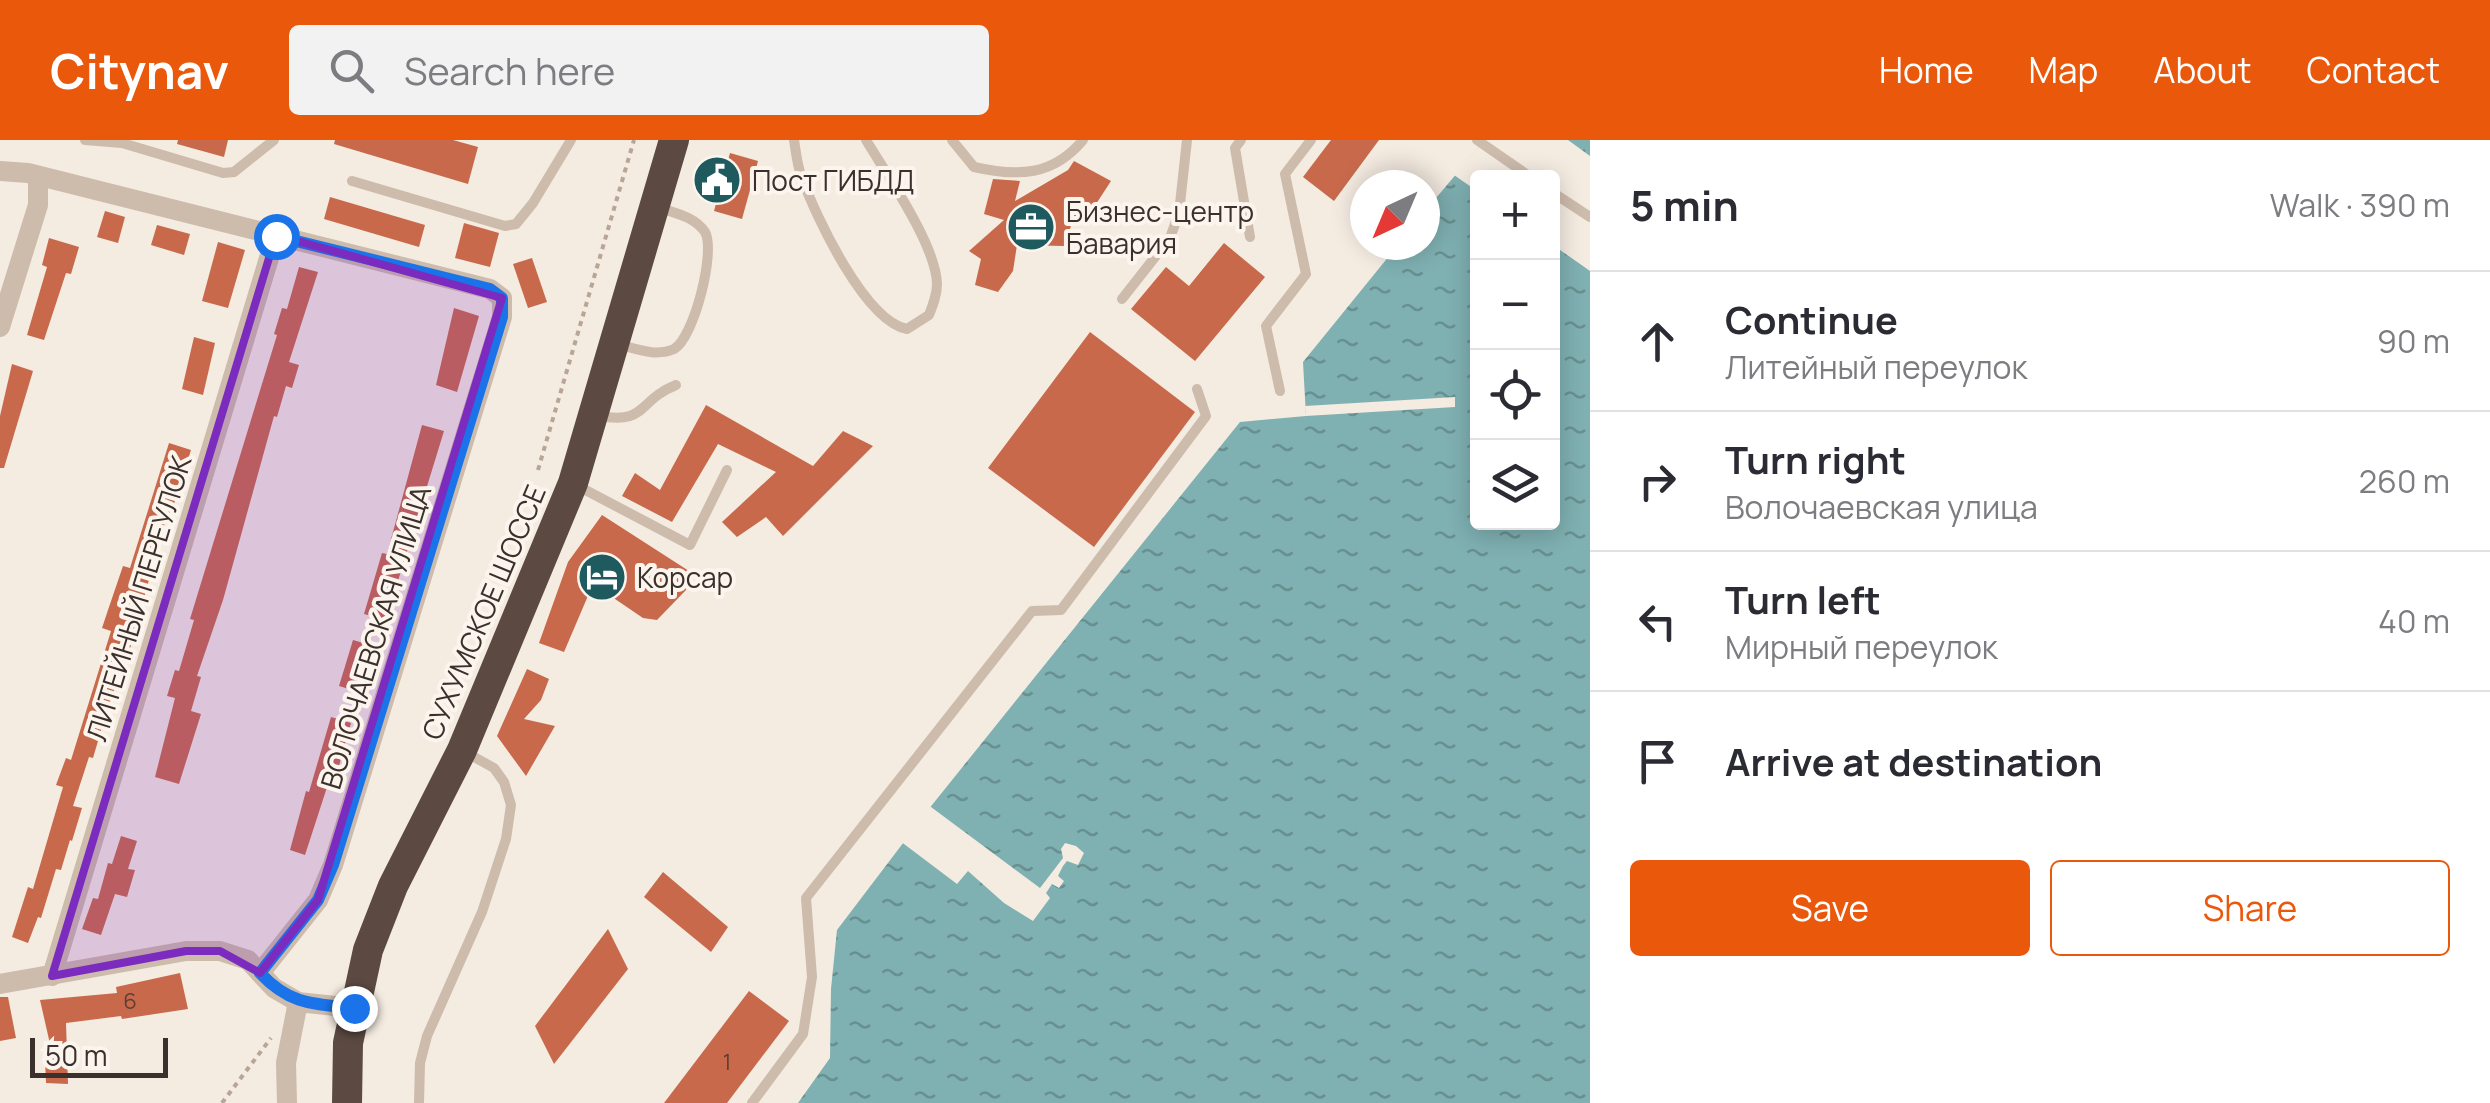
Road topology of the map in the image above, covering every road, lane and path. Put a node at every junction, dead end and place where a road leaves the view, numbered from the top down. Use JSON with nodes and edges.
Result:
{"nodes":[{"id":1,"x":85,"y":140,"type":"edge"},
{"id":2,"x":274,"y":140,"type":"edge"},
{"id":3,"x":571,"y":140,"type":"edge"},
{"id":4,"x":634,"y":140,"type":"edge"},
{"id":5,"x":674,"y":140,"type":"edge"},
{"id":6,"x":794,"y":140,"type":"edge"},
{"id":7,"x":866,"y":140,"type":"edge"},
{"id":8,"x":952,"y":140,"type":"edge"},
{"id":9,"x":1084,"y":140,"type":"edge"},
{"id":10,"x":1187,"y":140,"type":"edge"},
{"id":11,"x":1241,"y":140,"type":"edge"},
{"id":12,"x":1311,"y":140,"type":"edge"},
{"id":13,"x":1477,"y":140,"type":"edge"},
{"id":14,"x":0,"y":170,"type":"edge"},
{"id":15,"x":1520,"y":170,"type":"edge"},
{"id":16,"x":38,"y":176,"type":"junction"},
{"id":17,"x":352,"y":181,"type":"dead end"},
{"id":18,"x":1560,"y":197,"type":"edge"},
{"id":19,"x":654,"y":206,"type":"junction"},
{"id":20,"x":1590,"y":217,"type":"edge"},
{"id":21,"x":276,"y":236,"type":"junction"},
{"id":22,"x":1250,"y":237,"type":"dead end"},
{"id":23,"x":1122,"y":299,"type":"dead end"},
{"id":24,"x":0,"y":327,"type":"edge"},
{"id":25,"x":614,"y":344,"type":"junction"},
{"id":26,"x":676,"y":385,"type":"dead end"},
{"id":27,"x":1197,"y":389,"type":"dead end"},
{"id":28,"x":1280,"y":391,"type":"dead end"},
{"id":29,"x":593,"y":415,"type":"junction"},
{"id":30,"x":538,"y":470,"type":"dead end"},
{"id":31,"x":727,"y":470,"type":"dead end"},
{"id":32,"x":573,"y":483,"type":"junction"},
{"id":33,"x":462,"y":750,"type":"junction"},
{"id":34,"x":260,"y":973,"type":"junction"},
{"id":35,"x":52,"y":976,"type":"junction"},
{"id":36,"x":0,"y":984,"type":"edge"},
{"id":37,"x":298,"y":1002,"type":"junction"},
{"id":38,"x":354,"y":1008,"type":"junction"},
{"id":39,"x":274,"y":1033,"type":"dead end"},
{"id":40,"x":222,"y":1103,"type":"edge"},
{"id":41,"x":287,"y":1103,"type":"edge"},
{"id":42,"x":347,"y":1103,"type":"edge"},
{"id":43,"x":420,"y":1103,"type":"edge"},
{"id":44,"x":752,"y":1103,"type":"edge"}],
"edges":[{"from":1,"to":2,"type":"lane"},
{"from":3,"to":17,"type":"lane"},
{"from":4,"to":30,"type":"path"},
{"from":5,"to":19,"type":"highway","name":"СУХУМСКОЕ ШОССЕ"},
{"from":6,"to":7,"type":"lane"},
{"from":8,"to":9,"type":"lane"},
{"from":10,"to":23,"type":"lane"},
{"from":11,"to":22,"type":"lane"},
{"from":12,"to":28,"type":"lane"},
{"from":13,"to":15,"type":"lane"},
{"from":14,"to":16,"type":"street"},
{"from":16,"to":21,"type":"street"},
{"from":16,"to":24,"type":"street"},
{"from":18,"to":20,"type":"lane"},
{"from":19,"to":25,"type":"highway","name":"СУХУМСКОЕ ШОССЕ"},
{"from":19,"to":25,"type":"lane"},
{"from":21,"to":34,"type":"street","name":"ВОЛОЧАЕВСКАЯ УЛИЦА"},
{"from":21,"to":35,"type":"street","name":"ЛИТЕЙНЫЙ ПЕРЕУЛОК"},
{"from":25,"to":29,"type":"highway","name":"СУХУМСКОЕ ШОССЕ"},
{"from":26,"to":29,"type":"lane"},
{"from":27,"to":44,"type":"lane"},
{"from":29,"to":32,"type":"highway","name":"СУХУМСКОЕ ШОССЕ"},
{"from":31,"to":32,"type":"lane"},
{"from":32,"to":33,"type":"highway","name":"СУХУМСКОЕ ШОССЕ"},
{"from":33,"to":38,"type":"highway","name":"СУХУМСКОЕ ШОССЕ"},
{"from":33,"to":43,"type":"lane"},
{"from":34,"to":35,"type":"street"},
{"from":34,"to":37,"type":"street"},
{"from":35,"to":36,"type":"street"},
{"from":37,"to":38,"type":"street"},
{"from":37,"to":41,"type":"street"},
{"from":38,"to":42,"type":"highway","name":"СУХУМСКОЕ ШОССЕ"},
{"from":39,"to":40,"type":"path"}]}
